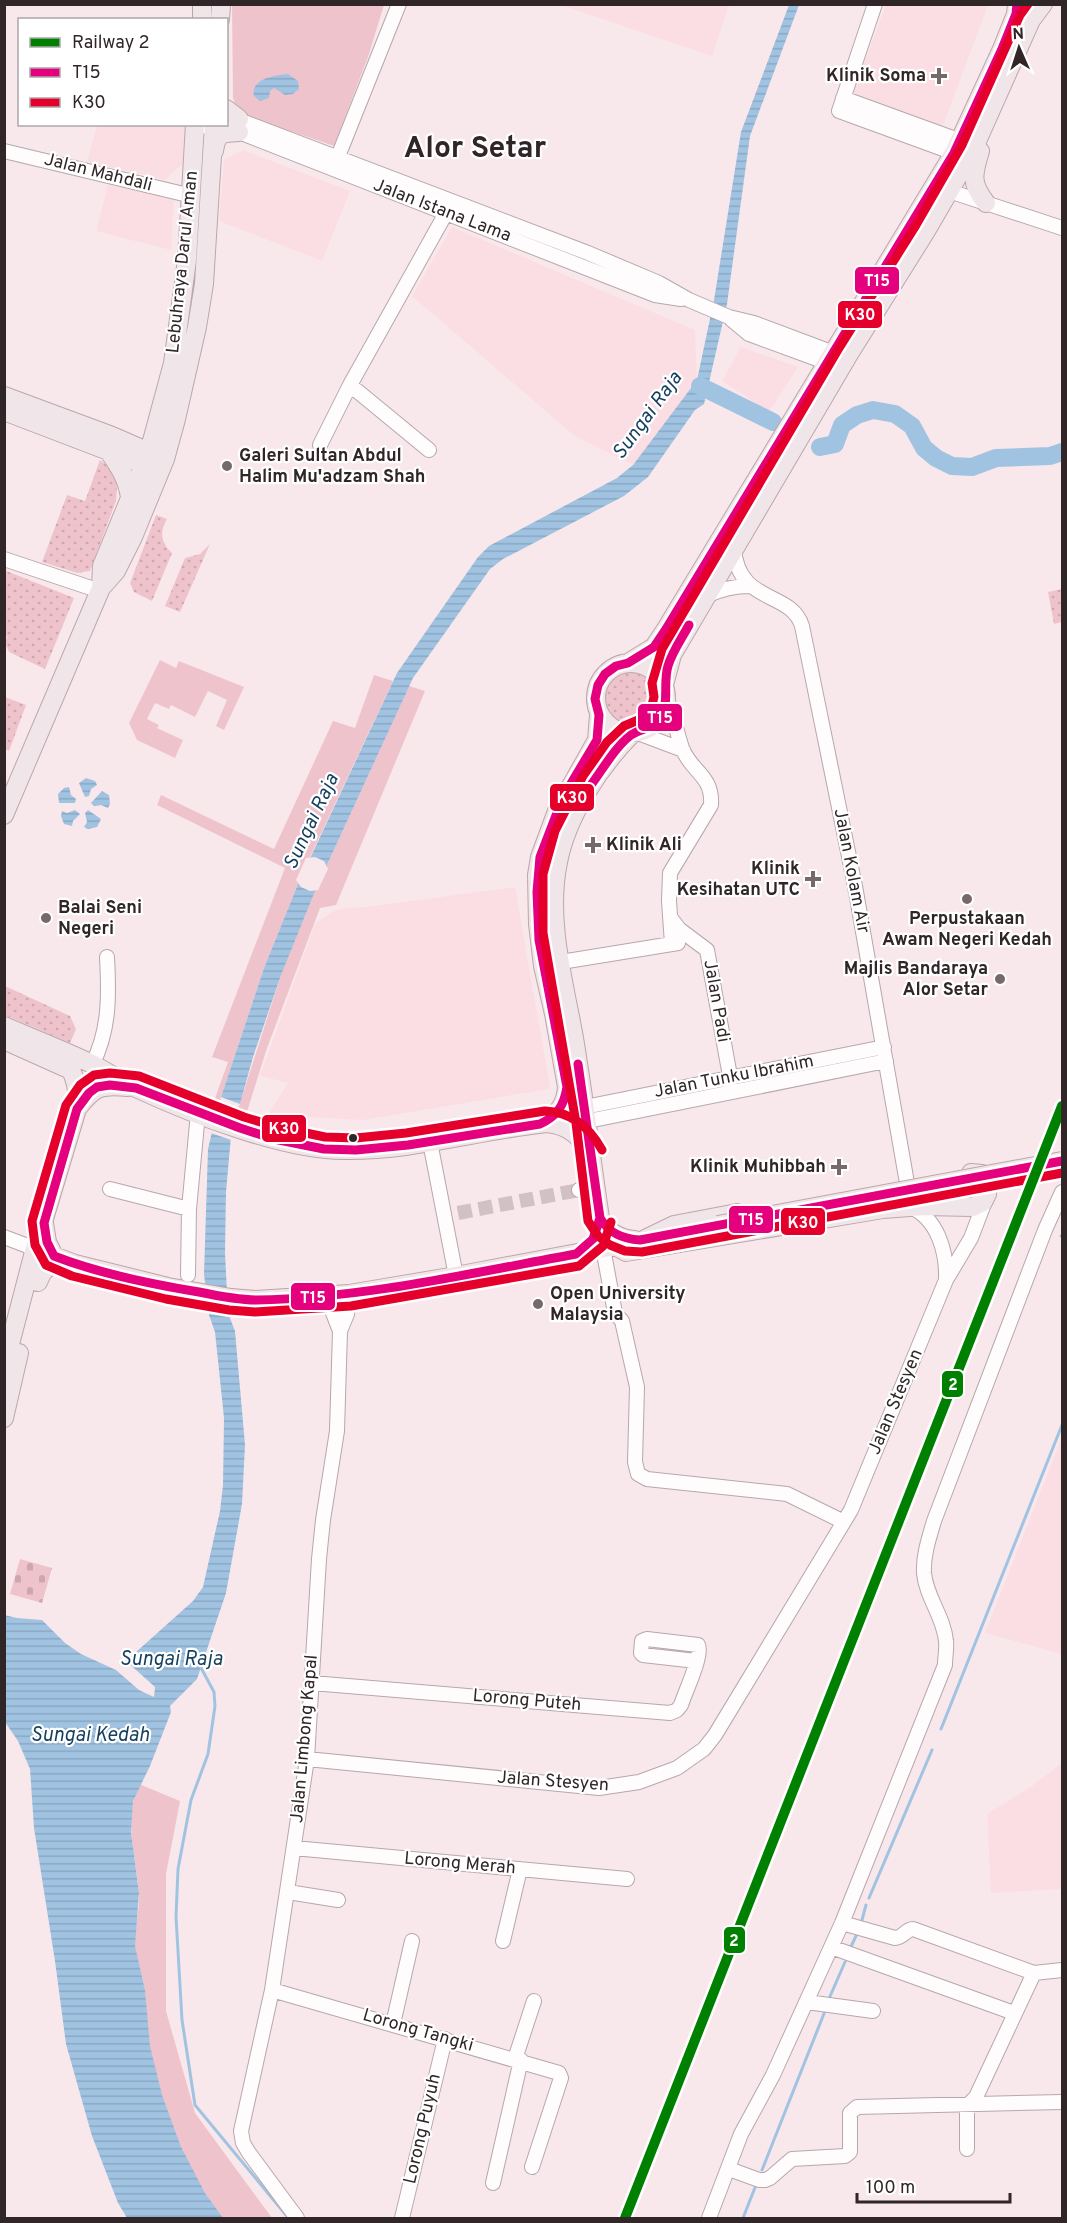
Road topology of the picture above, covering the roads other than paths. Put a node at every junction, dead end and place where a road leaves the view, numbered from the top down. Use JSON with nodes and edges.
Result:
{"nodes":[{"id":1,"x":399,"y":4,"type":"edge"},
{"id":2,"x":875,"y":4,"type":"edge"},
{"id":3,"x":1017,"y":4,"type":"edge"},
{"id":4,"x":1043,"y":4,"type":"edge"},
{"id":5,"x":990,"y":112,"type":"junction"},
{"id":6,"x":228,"y":122,"type":"edge"},
{"id":7,"x":195,"y":126,"type":"edge"},
{"id":8,"x":224,"y":126,"type":"edge"},
{"id":9,"x":224,"y":126,"type":"edge"},
{"id":10,"x":957,"y":147,"type":"junction"},
{"id":11,"x":4,"y":151,"type":"edge"},
{"id":12,"x":335,"y":162,"type":"junction"},
{"id":13,"x":211,"y":170,"type":"junction"},
{"id":14,"x":949,"y":191,"type":"junction"},
{"id":15,"x":192,"y":196,"type":"junction"},
{"id":16,"x":457,"y":202,"type":"junction"},
{"id":17,"x":986,"y":203,"type":"junction"},
{"id":18,"x":446,"y":213,"type":"junction"},
{"id":19,"x":1062,"y":228,"type":"edge"},
{"id":20,"x":689,"y":300,"type":"junction"},
{"id":21,"x":831,"y":358,"type":"junction"},
{"id":22,"x":350,"y":385,"type":"junction"},
{"id":23,"x":4,"y":396,"type":"edge"},
{"id":24,"x":4,"y":411,"type":"edge"},
{"id":25,"x":158,"y":423,"type":"junction"},
{"id":26,"x":109,"y":443,"type":"junction"},
{"id":27,"x":320,"y":445,"type":"dead end"},
{"id":28,"x":429,"y":450,"type":"dead end"},
{"id":29,"x":155,"y":462,"type":"junction"},
{"id":30,"x":130,"y":496,"type":"junction"},
{"id":31,"x":734,"y":548,"type":"junction"},
{"id":32,"x":4,"y":559,"type":"edge"},
{"id":33,"x":750,"y":586,"type":"junction"},
{"id":34,"x":100,"y":589,"type":"junction"},
{"id":35,"x":706,"y":596,"type":"junction"},
{"id":36,"x":628,"y":663,"type":"junction"},
{"id":37,"x":665,"y":691,"type":"junction"},
{"id":38,"x":599,"y":715,"type":"junction"},
{"id":39,"x":635,"y":733,"type":"junction"},
{"id":40,"x":683,"y":750,"type":"junction"},
{"id":41,"x":4,"y":815,"type":"edge"},
{"id":42,"x":846,"y":875,"type":"dead end"},
{"id":43,"x":670,"y":917,"type":"junction"},
{"id":44,"x":672,"y":944,"type":"junction"},
{"id":45,"x":704,"y":946,"type":"junction"},
{"id":46,"x":107,"y":957,"type":"dead end"},
{"id":47,"x":861,"y":960,"type":"dead end"},
{"id":48,"x":561,"y":962,"type":"junction"},
{"id":49,"x":4,"y":1026,"type":"edge"},
{"id":50,"x":4,"y":1040,"type":"edge"},
{"id":51,"x":885,"y":1054,"type":"junction"},
{"id":52,"x":92,"y":1065,"type":"junction"},
{"id":53,"x":730,"y":1078,"type":"junction"},
{"id":54,"x":136,"y":1088,"type":"junction"},
{"id":55,"x":733,"y":1092,"type":"junction"},
{"id":56,"x":77,"y":1109,"type":"junction"},
{"id":57,"x":587,"y":1114,"type":"junction"},
{"id":58,"x":204,"y":1116,"type":"junction"},
{"id":59,"x":540,"y":1124,"type":"junction"},
{"id":60,"x":430,"y":1142,"type":"junction"},
{"id":61,"x":591,"y":1156,"type":"junction"},
{"id":62,"x":1062,"y":1161,"type":"edge"},
{"id":63,"x":908,"y":1183,"type":"junction"},
{"id":64,"x":110,"y":1189,"type":"dead end"},
{"id":65,"x":1062,"y":1192,"type":"edge"},
{"id":66,"x":987,"y":1194,"type":"junction"},
{"id":67,"x":908,"y":1206,"type":"junction"},
{"id":68,"x":189,"y":1209,"type":"junction"},
{"id":69,"x":600,"y":1218,"type":"junction"},
{"id":70,"x":4,"y":1237,"type":"edge"},
{"id":71,"x":642,"y":1240,"type":"junction"},
{"id":72,"x":610,"y":1247,"type":"junction"},
{"id":73,"x":42,"y":1251,"type":"junction"},
{"id":74,"x":576,"y":1254,"type":"junction"},
{"id":75,"x":75,"y":1264,"type":"junction"},
{"id":76,"x":188,"y":1275,"type":"dead end"},
{"id":77,"x":456,"y":1276,"type":"junction"},
{"id":78,"x":946,"y":1280,"type":"junction"},
{"id":79,"x":38,"y":1282,"type":"junction"},
{"id":80,"x":341,"y":1294,"type":"junction"},
{"id":81,"x":4,"y":1367,"type":"edge"},
{"id":82,"x":4,"y":1418,"type":"edge"},
{"id":83,"x":844,"y":1522,"type":"junction"},
{"id":84,"x":698,"y":1656,"type":"dead end"},
{"id":85,"x":312,"y":1683,"type":"junction"},
{"id":86,"x":307,"y":1759,"type":"junction"},
{"id":87,"x":294,"y":1848,"type":"junction"},
{"id":88,"x":520,"y":1869,"type":"junction"},
{"id":89,"x":627,"y":1879,"type":"dead end"},
{"id":90,"x":288,"y":1892,"type":"junction"},
{"id":91,"x":338,"y":1900,"type":"dead end"},
{"id":92,"x":842,"y":1923,"type":"junction"},
{"id":93,"x":412,"y":1941,"type":"dead end"},
{"id":94,"x":503,"y":1941,"type":"dead end"},
{"id":95,"x":831,"y":1947,"type":"junction"},
{"id":96,"x":1062,"y":1970,"type":"edge"},
{"id":97,"x":1034,"y":1973,"type":"junction"},
{"id":98,"x":272,"y":1990,"type":"junction"},
{"id":99,"x":534,"y":2001,"type":"dead end"},
{"id":100,"x":807,"y":2002,"type":"junction"},
{"id":101,"x":873,"y":2012,"type":"dead end"},
{"id":102,"x":1014,"y":2013,"type":"junction"},
{"id":103,"x":393,"y":2024,"type":"junction"},
{"id":104,"x":445,"y":2039,"type":"junction"},
{"id":105,"x":518,"y":2060,"type":"junction"},
{"id":106,"x":1062,"y":2102,"type":"edge"},
{"id":107,"x":967,"y":2106,"type":"junction"},
{"id":108,"x":967,"y":2149,"type":"dead end"},
{"id":109,"x":532,"y":2167,"type":"dead end"},
{"id":110,"x":729,"y":2169,"type":"junction"},
{"id":111,"x":493,"y":2183,"type":"dead end"},
{"id":112,"x":297,"y":2218,"type":"edge"},
{"id":113,"x":402,"y":2218,"type":"edge"},
{"id":114,"x":709,"y":2218,"type":"edge"}],
"edges":[{"from":1,"to":12,"type":"street"},
{"from":2,"to":10,"type":"street"},
{"from":3,"to":10,"type":"main road"},
{"from":4,"to":5,"type":"main road"},
{"from":5,"to":14,"type":"main road"},
{"from":5,"to":17,"type":"main road"},
{"from":6,"to":12,"type":"street","name":"Jalan Istana Lama"},
{"from":7,"to":15,"type":"main road","name":"Lebuhraya Darul Aman"},
{"from":8,"to":13,"type":"main road"},
{"from":9,"to":13,"type":"main road","name":"Lebuhraya Darul Aman"},
{"from":10,"to":21,"type":"main road"},
{"from":11,"to":15,"type":"street","name":"Jalan Mahdali"},
{"from":12,"to":16,"type":"street","name":"Jalan Istana Lama"},
{"from":12,"to":18,"type":"street","name":"Jalan Istana Lama"},
{"from":13,"to":29,"type":"main road","name":"Lebuhraya Darul Aman"},
{"from":14,"to":17,"type":"street"},
{"from":14,"to":31,"type":"main road"},
{"from":15,"to":25,"type":"main road","name":"Lebuhraya Darul Aman"},
{"from":16,"to":18,"type":"street"},
{"from":16,"to":20,"type":"street","name":"Jalan Istana Lama"},
{"from":17,"to":19,"type":"street"},
{"from":18,"to":20,"type":"street","name":"Jalan Istana Lama"},
{"from":18,"to":22,"type":"street"},
{"from":20,"to":21,"type":"street","name":"Jalan Istana Lama"},
{"from":21,"to":36,"type":"main road"},
{"from":22,"to":27,"type":"street"},
{"from":22,"to":28,"type":"street"},
{"from":23,"to":26,"type":"main road"},
{"from":24,"to":26,"type":"main road"},
{"from":25,"to":26,"type":"main road"},
{"from":25,"to":29,"type":"main road","name":"Lebuhraya Darul Aman"},
{"from":26,"to":29,"type":"main road"},
{"from":26,"to":30,"type":"main road"},
{"from":29,"to":30,"type":"main road","name":"Lebuhraya Darul Aman"},
{"from":29,"to":34,"type":"main road","name":"Lebuhraya Darul Aman"},
{"from":30,"to":34,"type":"main road","name":"Lebuhraya Darul Aman"},
{"from":31,"to":33,"type":"street"},
{"from":31,"to":35,"type":"main road"},
{"from":32,"to":34,"type":"street"},
{"from":33,"to":35,"type":"street"},
{"from":33,"to":51,"type":"street","name":"Jalan Kolam Air"},
{"from":34,"to":41,"type":"main road"},
{"from":35,"to":37,"type":"main road"},
{"from":36,"to":37,"type":"main road"},
{"from":36,"to":38,"type":"main road"},
{"from":37,"to":39,"type":"main road"},
{"from":37,"to":40,"type":"street"},
{"from":38,"to":39,"type":"main road"},
{"from":38,"to":59,"type":"main road"},
{"from":39,"to":40,"type":"street"},
{"from":39,"to":48,"type":"main road"},
{"from":40,"to":43,"type":"street"},
{"from":42,"to":47,"type":"street"},
{"from":43,"to":44,"type":"street"},
{"from":43,"to":45,"type":"street"},
{"from":44,"to":45,"type":"street"},
{"from":44,"to":48,"type":"street"},
{"from":45,"to":53,"type":"street","name":"Jalan Padi"},
{"from":46,"to":52,"type":"street"},
{"from":48,"to":57,"type":"main road"},
{"from":49,"to":52,"type":"main road"},
{"from":50,"to":56,"type":"main road"},
{"from":51,"to":53,"type":"street","name":"Jalan Tunku Ibrahim"},
{"from":51,"to":55,"type":"street","name":"Jalan Tunku Ibrahim"},
{"from":51,"to":63,"type":"street","name":"Jalan Kolam Air"},
{"from":52,"to":54,"type":"main road"},
{"from":53,"to":55,"type":"street","name":"Jalan Padi"},
{"from":53,"to":57,"type":"street","name":"Jalan Tunku Ibrahim"},
{"from":54,"to":56,"type":"main road"},
{"from":54,"to":58,"type":"main road"},
{"from":55,"to":57,"type":"street","name":"Jalan Tunku Ibrahim"},
{"from":56,"to":73,"type":"main road"},
{"from":57,"to":61,"type":"main road"},
{"from":58,"to":60,"type":"main road"},
{"from":58,"to":68,"type":"street"},
{"from":59,"to":60,"type":"main road"},
{"from":59,"to":61,"type":"main road"},
{"from":60,"to":77,"type":"street"},
{"from":61,"to":69,"type":"main road"},
{"from":62,"to":71,"type":"main road","bridge":true},
{"from":63,"to":66,"type":"main road"},
{"from":63,"to":71,"type":"main road"},
{"from":64,"to":68,"type":"street"},
{"from":65,"to":92,"type":"street"},
{"from":66,"to":67,"type":"main road"},
{"from":66,"to":78,"type":"street","name":"Jalan Stesyen"},
{"from":67,"to":72,"type":"main road"},
{"from":67,"to":78,"type":"street"},
{"from":68,"to":76,"type":"street"},
{"from":69,"to":71,"type":"main road"},
{"from":69,"to":74,"type":"main road"},
{"from":70,"to":73,"type":"street"},
{"from":71,"to":72,"type":"main road"},
{"from":72,"to":74,"type":"main road"},
{"from":72,"to":83,"type":"street"},
{"from":73,"to":75,"type":"main road"},
{"from":73,"to":79,"type":"main road"},
{"from":73,"to":81,"type":"main road"},
{"from":74,"to":77,"type":"main road"},
{"from":75,"to":79,"type":"main road"},
{"from":75,"to":80,"type":"main road"},
{"from":77,"to":80,"type":"main road"},
{"from":78,"to":83,"type":"street","name":"Jalan Stesyen"},
{"from":79,"to":82,"type":"main road"},
{"from":80,"to":85,"type":"street","name":"Jalan Limbong Kapal"},
{"from":83,"to":86,"type":"street","name":"Jalan Stesyen"},
{"from":84,"to":85,"type":"street","name":"Lorong Puteh"},
{"from":85,"to":86,"type":"street","name":"Jalan Limbong Kapal"},
{"from":86,"to":87,"type":"street","name":"Jalan Limbong Kapal"},
{"from":87,"to":88,"type":"street","name":"Lorong Merah"},
{"from":87,"to":90,"type":"street","name":"Jalan Limbong Kapal"},
{"from":88,"to":89,"type":"street","name":"Lorong Merah"},
{"from":88,"to":94,"type":"street"},
{"from":90,"to":91,"type":"street"},
{"from":90,"to":98,"type":"street","name":"Jalan Limbong Kapal"},
{"from":92,"to":95,"type":"street"},
{"from":92,"to":97,"type":"street"},
{"from":93,"to":103,"type":"street"},
{"from":95,"to":100,"type":"street"},
{"from":95,"to":102,"type":"street"},
{"from":96,"to":97,"type":"street"},
{"from":97,"to":102,"type":"street"},
{"from":98,"to":103,"type":"street","name":"Lorong Tangki"},
{"from":98,"to":112,"type":"street","name":"Jalan Limbong Kapal"},
{"from":99,"to":105,"type":"street"},
{"from":100,"to":101,"type":"street"},
{"from":100,"to":110,"type":"street"},
{"from":102,"to":107,"type":"street"},
{"from":103,"to":104,"type":"street","name":"Lorong Tangki"},
{"from":104,"to":105,"type":"street","name":"Lorong Tangki"},
{"from":104,"to":113,"type":"street","name":"Lorong Puyuh"},
{"from":105,"to":109,"type":"street","name":"Lorong Tangki"},
{"from":105,"to":111,"type":"street"},
{"from":106,"to":107,"type":"street"},
{"from":107,"to":108,"type":"street"},
{"from":107,"to":110,"type":"street"},
{"from":110,"to":114,"type":"street"}]}
